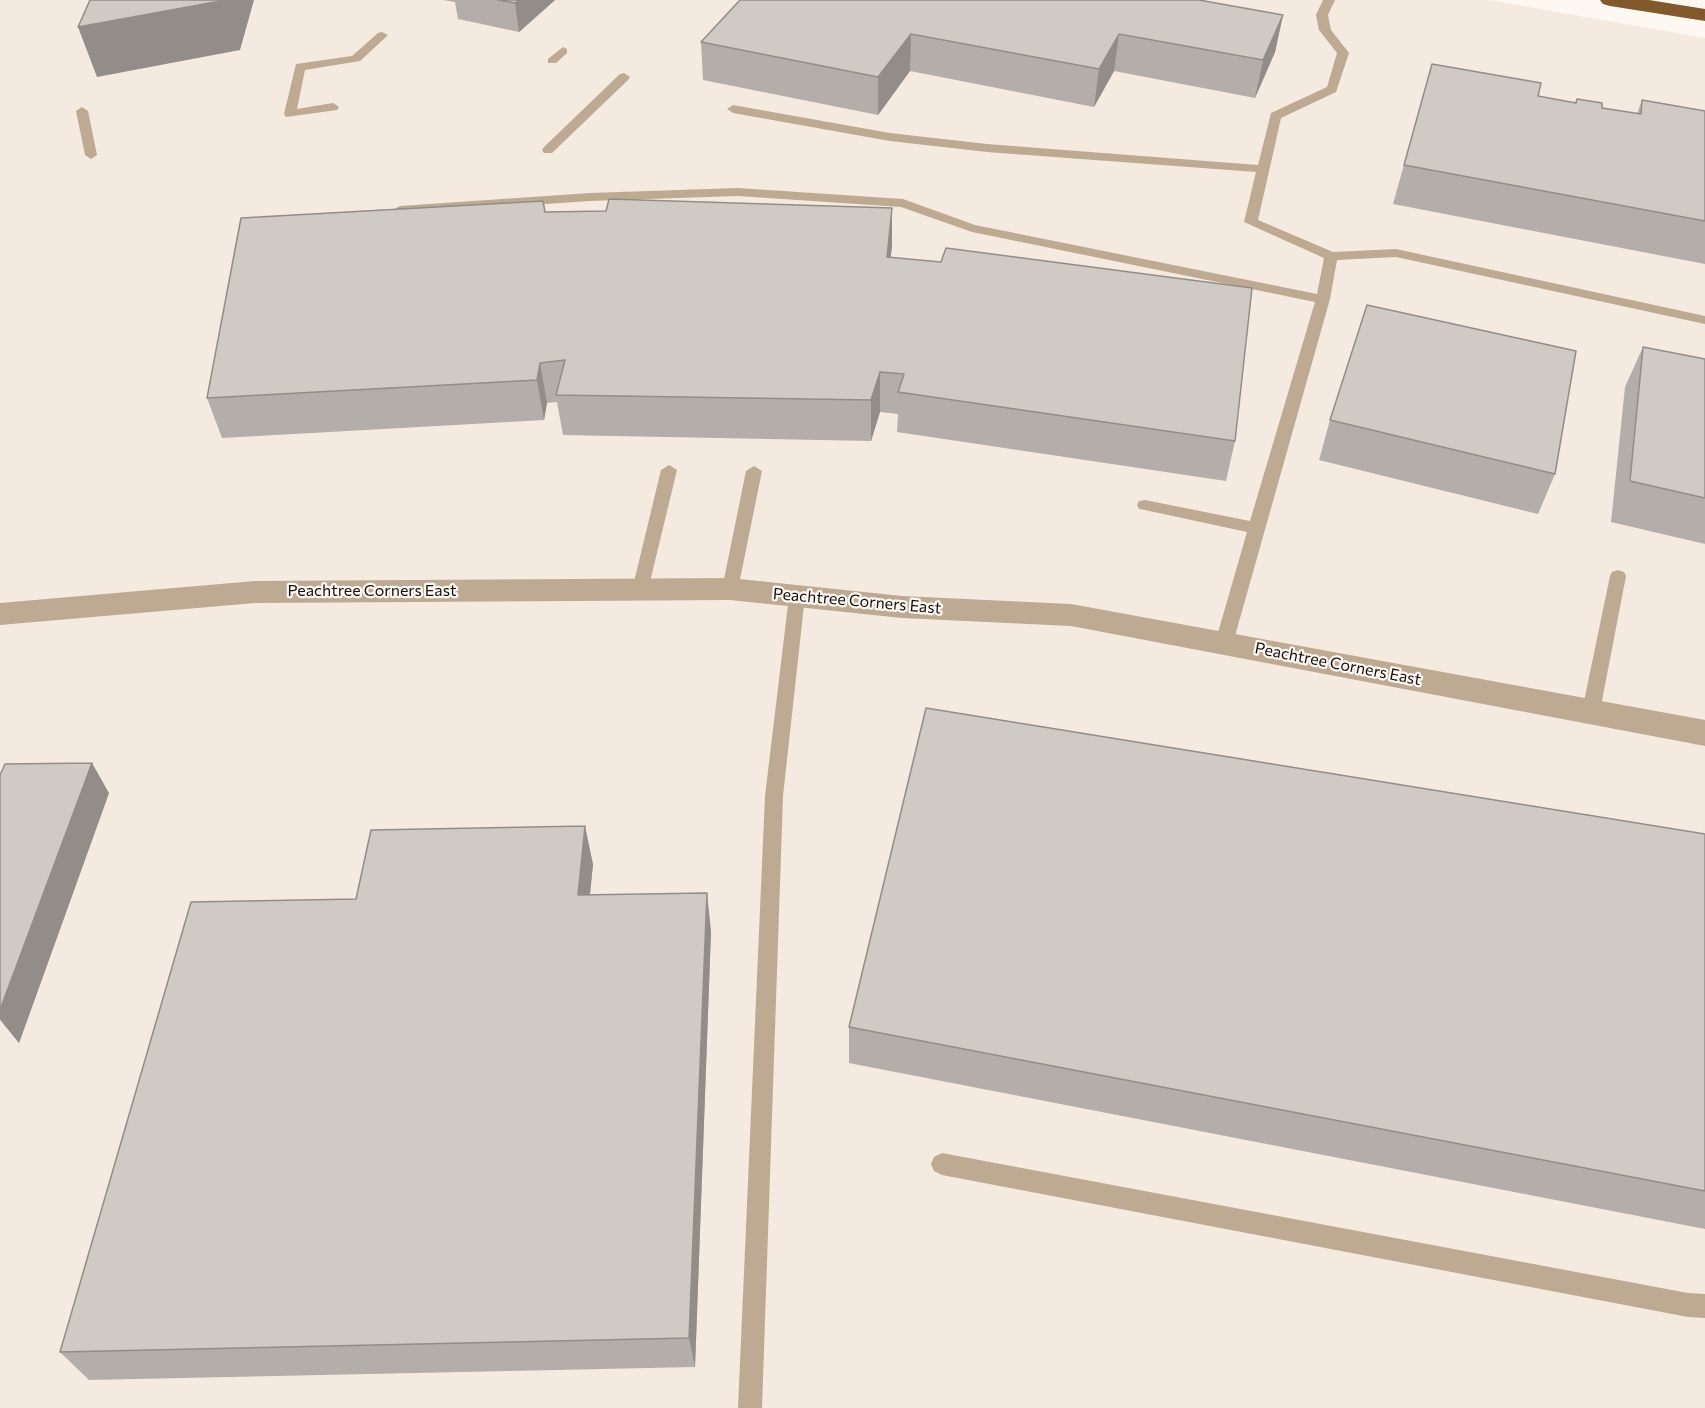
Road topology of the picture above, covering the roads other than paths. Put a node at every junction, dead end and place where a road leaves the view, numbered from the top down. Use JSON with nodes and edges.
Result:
{"nodes":[{"id":1,"x":1329,"y":0,"type":"edge"},
{"id":2,"x":1610,"y":0,"type":"edge"},
{"id":3,"x":1705,"y":15,"type":"edge"},
{"id":4,"x":382,"y":36,"type":"dead end"},
{"id":5,"x":563,"y":51,"type":"dead end"},
{"id":6,"x":552,"y":61,"type":"dead end"},
{"id":7,"x":624,"y":77,"type":"dead end"},
{"id":8,"x":333,"y":107,"type":"dead end"},
{"id":9,"x":733,"y":110,"type":"dead end"},
{"id":10,"x":82,"y":111,"type":"dead end"},
{"id":11,"x":548,"y":150,"type":"dead end"},
{"id":12,"x":92,"y":155,"type":"dead end"},
{"id":13,"x":1263,"y":169,"type":"junction"},
{"id":14,"x":383,"y":211,"type":"edge"},
{"id":15,"x":1331,"y":256,"type":"junction"},
{"id":16,"x":1323,"y":299,"type":"junction"},
{"id":17,"x":1705,"y":320,"type":"edge"},
{"id":18,"x":669,"y":470,"type":"dead end"},
{"id":19,"x":754,"y":471,"type":"dead end"},
{"id":20,"x":1145,"y":506,"type":"dead end"},
{"id":21,"x":1256,"y":528,"type":"junction"},
{"id":22,"x":1618,"y":576,"type":"dead end"},
{"id":23,"x":729,"y":589,"type":"junction"},
{"id":24,"x":640,"y":590,"type":"junction"},
{"id":25,"x":797,"y":596,"type":"junction"},
{"id":26,"x":1,"y":616,"type":"edge"},
{"id":27,"x":1224,"y":643,"type":"junction"},
{"id":28,"x":1591,"y":711,"type":"junction"},
{"id":29,"x":1705,"y":733,"type":"edge"},
{"id":30,"x":942,"y":1164,"type":"dead end"},
{"id":31,"x":1705,"y":1306,"type":"edge"},
{"id":32,"x":750,"y":1408,"type":"edge"}],
"edges":[{"from":1,"to":13,"type":"lane"},
{"from":2,"to":3,"type":"highway"},
{"from":4,"to":8,"type":"lane"},
{"from":5,"to":6,"type":"lane"},
{"from":7,"to":11,"type":"lane"},
{"from":9,"to":13,"type":"lane"},
{"from":10,"to":12,"type":"lane"},
{"from":13,"to":15,"type":"lane"},
{"from":14,"to":16,"type":"lane"},
{"from":15,"to":16,"type":"lane"},
{"from":15,"to":17,"type":"lane"},
{"from":16,"to":21,"type":"lane"},
{"from":18,"to":24,"type":"lane"},
{"from":19,"to":23,"type":"lane"},
{"from":20,"to":21,"type":"lane"},
{"from":21,"to":27,"type":"lane"},
{"from":22,"to":28,"type":"lane"},
{"from":23,"to":24,"type":"street","name":"Peachtree Corners East"},
{"from":23,"to":25,"type":"street","name":"Peachtree Corners East"},
{"from":24,"to":26,"type":"street","name":"Peachtree Corners East"},
{"from":25,"to":27,"type":"street","name":"Peachtree Corners East"},
{"from":25,"to":32,"type":"lane"},
{"from":27,"to":28,"type":"street","name":"Peachtree Corners East"},
{"from":28,"to":29,"type":"street","name":"Peachtree Corners East"},
{"from":30,"to":31,"type":"lane"}]}
